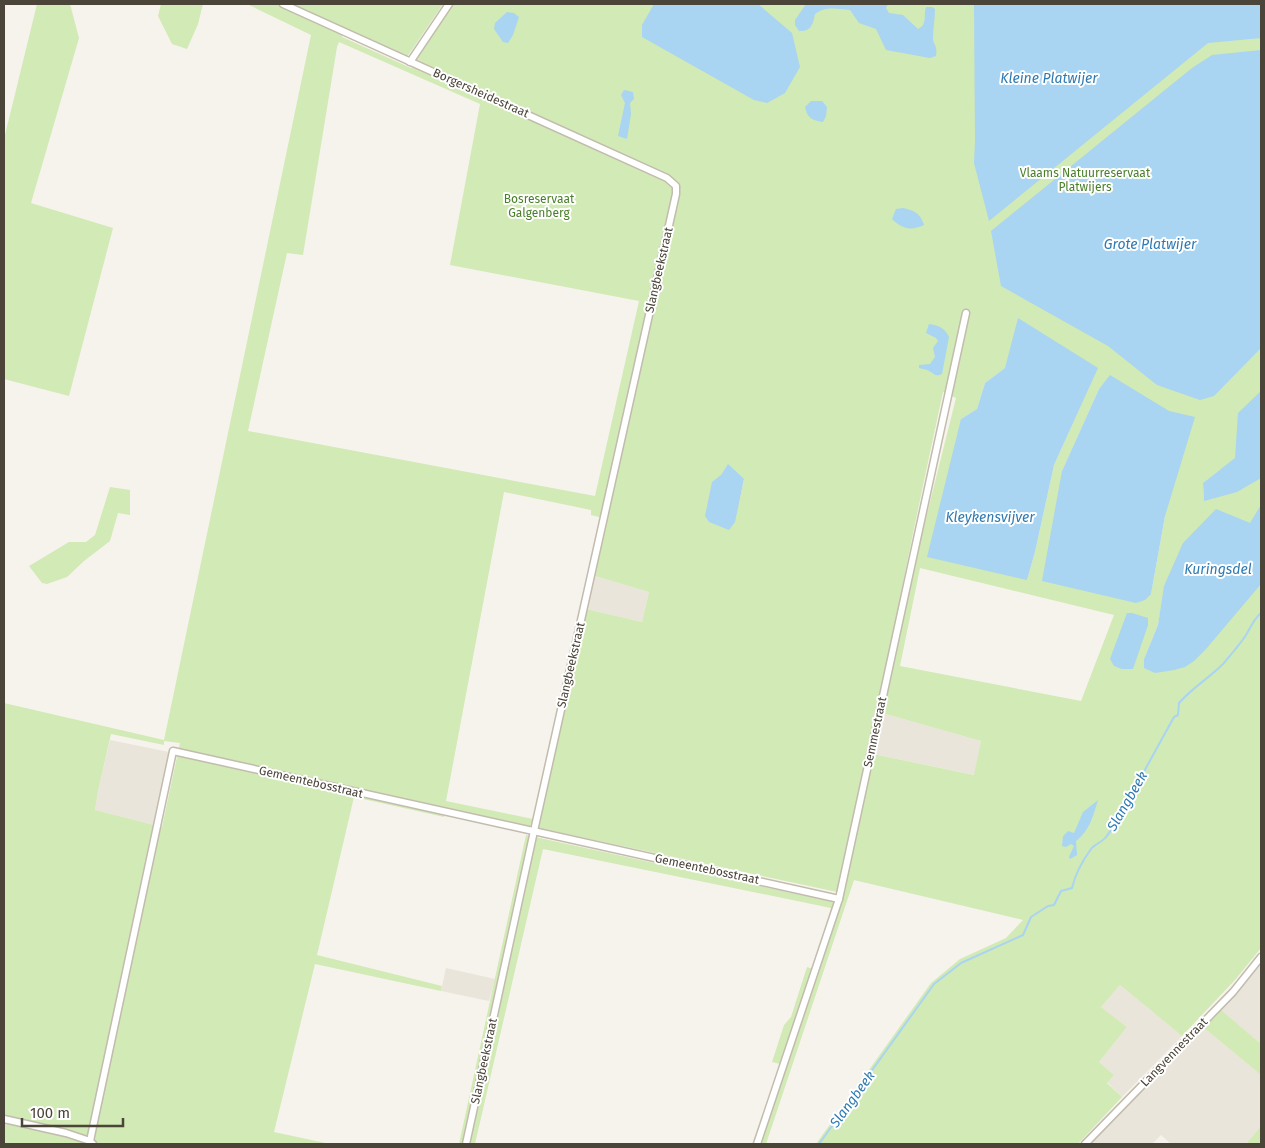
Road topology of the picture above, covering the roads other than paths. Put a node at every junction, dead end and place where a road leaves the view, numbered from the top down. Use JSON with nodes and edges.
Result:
{"nodes":[{"id":1,"x":283,"y":4,"type":"edge"},
{"id":2,"x":449,"y":4,"type":"edge"},
{"id":3,"x":410,"y":62,"type":"junction"},
{"id":4,"x":676,"y":186,"type":"joint"},
{"id":5,"x":966,"y":313,"type":"dead end"},
{"id":6,"x":534,"y":831,"type":"junction"},
{"id":7,"x":839,"y":898,"type":"junction"},
{"id":8,"x":1261,"y":957,"type":"edge"},
{"id":9,"x":4,"y":1120,"type":"edge"},
{"id":10,"x":92,"y":1142,"type":"edge"},
{"id":11,"x":466,"y":1144,"type":"edge"},
{"id":12,"x":757,"y":1144,"type":"edge"},
{"id":13,"x":1085,"y":1144,"type":"edge"}],
"edges":[{"from":1,"to":3,"type":"street","name":"Borgersheidestraat"},
{"from":2,"to":3,"type":"street"},
{"from":3,"to":4,"type":"street","name":"Borgersheidestraat"},
{"from":4,"to":6,"type":"street","name":"Slangbeekstraat"},
{"from":5,"to":7,"type":"street","name":"Semmestraat"},
{"from":6,"to":7,"type":"street","name":"Gemeentebosstraat"},
{"from":6,"to":10,"type":"street","name":"Gemeentebosstraat"},
{"from":6,"to":11,"type":"street","name":"Slangbeekstraat"},
{"from":7,"to":12,"type":"street","name":"Semmestraat"},
{"from":8,"to":13,"type":"street","name":"Langvennestraat"},
{"from":9,"to":10,"type":"street","name":"Gemeentebosstraat"}]}
